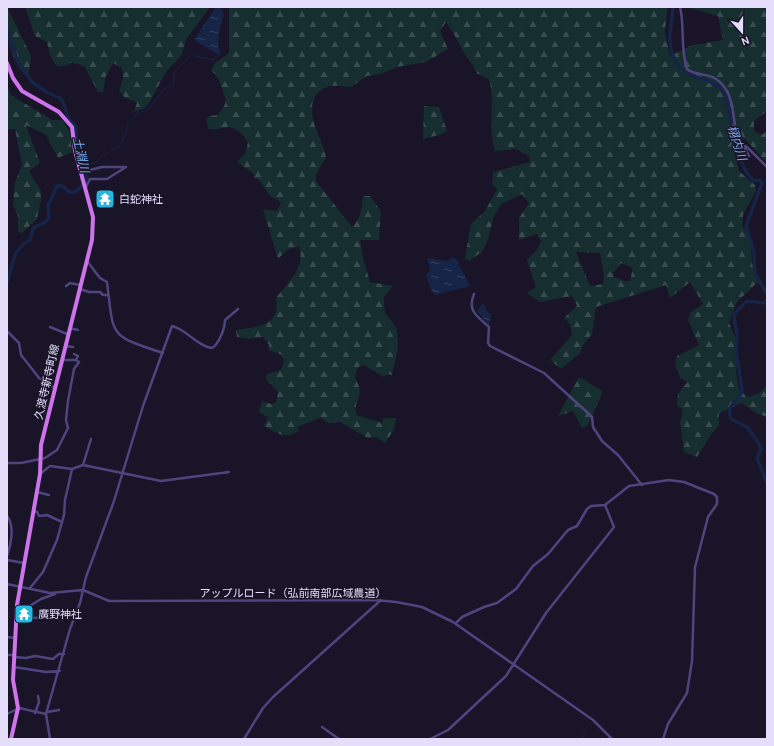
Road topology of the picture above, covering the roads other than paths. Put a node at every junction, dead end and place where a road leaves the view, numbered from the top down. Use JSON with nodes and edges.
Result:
{"nodes":[{"id":1,"x":680,"y":7,"type":"edge"},
{"id":2,"x":7,"y":62,"type":"edge"},
{"id":3,"x":743,"y":145,"type":"junction"},
{"id":4,"x":749,"y":156,"type":"dead end"},
{"id":5,"x":767,"y":167,"type":"edge"},
{"id":6,"x":84,"y":172,"type":"junction"},
{"id":7,"x":85,"y":183,"type":"junction"},
{"id":8,"x":86,"y":260,"type":"junction"},
{"id":9,"x":66,"y":286,"type":"dead end"},
{"id":10,"x":79,"y":287,"type":"junction"},
{"id":11,"x":107,"y":294,"type":"junction"},
{"id":12,"x":474,"y":294,"type":"dead end"},
{"id":13,"x":238,"y":310,"type":"dead end"},
{"id":14,"x":50,"y":327,"type":"dead end"},
{"id":15,"x":69,"y":328,"type":"junction"},
{"id":16,"x":78,"y":330,"type":"dead end"},
{"id":17,"x":7,"y":331,"type":"edge"},
{"id":18,"x":68,"y":334,"type":"junction"},
{"id":19,"x":65,"y":346,"type":"junction"},
{"id":20,"x":73,"y":347,"type":"dead end"},
{"id":21,"x":163,"y":353,"type":"junction"},
{"id":22,"x":74,"y":354,"type":"dead end"},
{"id":23,"x":61,"y":360,"type":"junction"},
{"id":24,"x":76,"y":360,"type":"junction"},
{"id":25,"x":55,"y":388,"type":"junction"},
{"id":26,"x":92,"y":439,"type":"dead end"},
{"id":27,"x":40,"y":458,"type":"junction"},
{"id":28,"x":7,"y":463,"type":"edge"},
{"id":29,"x":83,"y":465,"type":"junction"},
{"id":30,"x":72,"y":469,"type":"junction"},
{"id":31,"x":229,"y":472,"type":"dead end"},
{"id":32,"x":40,"y":474,"type":"junction"},
{"id":33,"x":122,"y":474,"type":"junction"},
{"id":34,"x":642,"y":486,"type":"junction"},
{"id":35,"x":36,"y":492,"type":"junction"},
{"id":36,"x":49,"y":495,"type":"dead end"},
{"id":37,"x":605,"y":505,"type":"junction"},
{"id":38,"x":33,"y":511,"type":"junction"},
{"id":39,"x":7,"y":516,"type":"edge"},
{"id":40,"x":62,"y":522,"type":"junction"},
{"id":41,"x":7,"y":556,"type":"edge"},
{"id":42,"x":7,"y":560,"type":"edge"},
{"id":43,"x":25,"y":563,"type":"junction"},
{"id":44,"x":7,"y":584,"type":"edge"},
{"id":45,"x":21,"y":585,"type":"junction"},
{"id":46,"x":30,"y":588,"type":"junction"},
{"id":47,"x":83,"y":590,"type":"junction"},
{"id":48,"x":56,"y":593,"type":"junction"},
{"id":49,"x":381,"y":600,"type":"junction"},
{"id":50,"x":17,"y":608,"type":"junction"},
{"id":51,"x":49,"y":617,"type":"dead end"},
{"id":52,"x":17,"y":618,"type":"junction"},
{"id":53,"x":456,"y":623,"type":"junction"},
{"id":54,"x":7,"y":637,"type":"edge"},
{"id":55,"x":16,"y":638,"type":"junction"},
{"id":56,"x":64,"y":654,"type":"junction"},
{"id":57,"x":7,"y":655,"type":"edge"},
{"id":58,"x":15,"y":656,"type":"junction"},
{"id":59,"x":514,"y":664,"type":"junction"},
{"id":60,"x":14,"y":667,"type":"junction"},
{"id":61,"x":60,"y":671,"type":"junction"},
{"id":62,"x":38,"y":696,"type":"dead end"},
{"id":63,"x":18,"y":708,"type":"junction"},
{"id":64,"x":59,"y":710,"type":"dead end"},
{"id":65,"x":35,"y":712,"type":"junction"},
{"id":66,"x":47,"y":713,"type":"junction"},
{"id":67,"x":7,"y":714,"type":"edge"},
{"id":68,"x":322,"y":727,"type":"dead end"},
{"id":69,"x":10,"y":737,"type":"edge"},
{"id":70,"x":50,"y":739,"type":"edge"},
{"id":71,"x":244,"y":739,"type":"edge"},
{"id":72,"x":339,"y":739,"type":"edge"},
{"id":73,"x":430,"y":739,"type":"edge"},
{"id":74,"x":612,"y":739,"type":"edge"},
{"id":75,"x":663,"y":739,"type":"edge"}],
"edges":[{"from":1,"to":3,"type":"street"},
{"from":2,"to":6,"type":"main road","name":"久渡寺新寺町線"},
{"from":3,"to":4,"type":"street"},
{"from":3,"to":5,"type":"street"},
{"from":6,"to":7,"type":"main road","name":"久渡寺新寺町線"},
{"from":6,"to":7,"type":"street"},
{"from":7,"to":8,"type":"main road","name":"久渡寺新寺町線"},
{"from":8,"to":10,"type":"main road","name":"久渡寺新寺町線"},
{"from":8,"to":11,"type":"street"},
{"from":9,"to":10,"type":"street"},
{"from":10,"to":11,"type":"street"},
{"from":10,"to":15,"type":"main road","name":"久渡寺新寺町線"},
{"from":11,"to":21,"type":"street"},
{"from":12,"to":34,"type":"street"},
{"from":13,"to":21,"type":"street"},
{"from":14,"to":18,"type":"street"},
{"from":15,"to":16,"type":"street"},
{"from":15,"to":18,"type":"main road","name":"久渡寺新寺町線"},
{"from":17,"to":25,"type":"street"},
{"from":18,"to":19,"type":"main road","name":"久渡寺新寺町線"},
{"from":19,"to":20,"type":"street"},
{"from":19,"to":23,"type":"main road","name":"久渡寺新寺町線"},
{"from":21,"to":33,"type":"street"},
{"from":22,"to":24,"type":"street"},
{"from":23,"to":24,"type":"street"},
{"from":23,"to":25,"type":"main road","name":"久渡寺新寺町線"},
{"from":24,"to":27,"type":"street"},
{"from":25,"to":27,"type":"main road","name":"久渡寺新寺町線"},
{"from":26,"to":29,"type":"street"},
{"from":27,"to":28,"type":"street"},
{"from":27,"to":32,"type":"main road","name":"久渡寺新寺町線"},
{"from":29,"to":30,"type":"street"},
{"from":29,"to":33,"type":"street"},
{"from":30,"to":32,"type":"street"},
{"from":30,"to":40,"type":"street"},
{"from":31,"to":33,"type":"street"},
{"from":32,"to":35,"type":"main road","name":"久渡寺新寺町線"},
{"from":33,"to":47,"type":"street"},
{"from":34,"to":37,"type":"street"},
{"from":34,"to":75,"type":"street"},
{"from":35,"to":36,"type":"street"},
{"from":35,"to":38,"type":"main road","name":"久渡寺新寺町線"},
{"from":37,"to":53,"type":"street"},
{"from":37,"to":59,"type":"street"},
{"from":38,"to":40,"type":"street"},
{"from":38,"to":43,"type":"main road","name":"久渡寺新寺町線"},
{"from":39,"to":41,"type":"street"},
{"from":40,"to":46,"type":"street"},
{"from":42,"to":43,"type":"street"},
{"from":43,"to":45,"type":"main road","name":"久渡寺新寺町線"},
{"from":44,"to":45,"type":"street","name":"アップルロード（弘前南部広域農道）"},
{"from":45,"to":46,"type":"street","name":"アップルロード（弘前南部広域農道）"},
{"from":45,"to":50,"type":"main road","name":"久渡寺新寺町線"},
{"from":46,"to":48,"type":"street","name":"アップルロード（弘前南部広域農道）"},
{"from":47,"to":48,"type":"street","name":"アップルロード（弘前南部広域農道）"},
{"from":47,"to":49,"type":"street","name":"アップルロード（弘前南部広域農道）"},
{"from":47,"to":56,"type":"street"},
{"from":48,"to":50,"type":"street"},
{"from":49,"to":53,"type":"street","name":"アップルロード（弘前南部広域農道）"},
{"from":49,"to":71,"type":"street"},
{"from":50,"to":52,"type":"main road","name":"久渡寺新寺町線"},
{"from":51,"to":52,"type":"street"},
{"from":52,"to":55,"type":"main road","name":"久渡寺新寺町線"},
{"from":53,"to":59,"type":"street","name":"アップルロード（弘前南部広域農道）"},
{"from":54,"to":55,"type":"street"},
{"from":55,"to":58,"type":"main road","name":"久渡寺新寺町線"},
{"from":56,"to":58,"type":"street"},
{"from":56,"to":61,"type":"street"},
{"from":57,"to":58,"type":"street"},
{"from":58,"to":60,"type":"main road","name":"久渡寺新寺町線"},
{"from":59,"to":73,"type":"street"},
{"from":59,"to":74,"type":"street","name":"アップルロード（弘前南部広域農道）"},
{"from":60,"to":61,"type":"street"},
{"from":60,"to":63,"type":"main road","name":"久渡寺新寺町線"},
{"from":61,"to":66,"type":"street"},
{"from":62,"to":65,"type":"street"},
{"from":63,"to":65,"type":"street"},
{"from":63,"to":67,"type":"street"},
{"from":63,"to":69,"type":"main road","name":"久渡寺新寺町線"},
{"from":64,"to":66,"type":"street"},
{"from":65,"to":66,"type":"street"},
{"from":66,"to":70,"type":"street"},
{"from":68,"to":72,"type":"street"}]}
